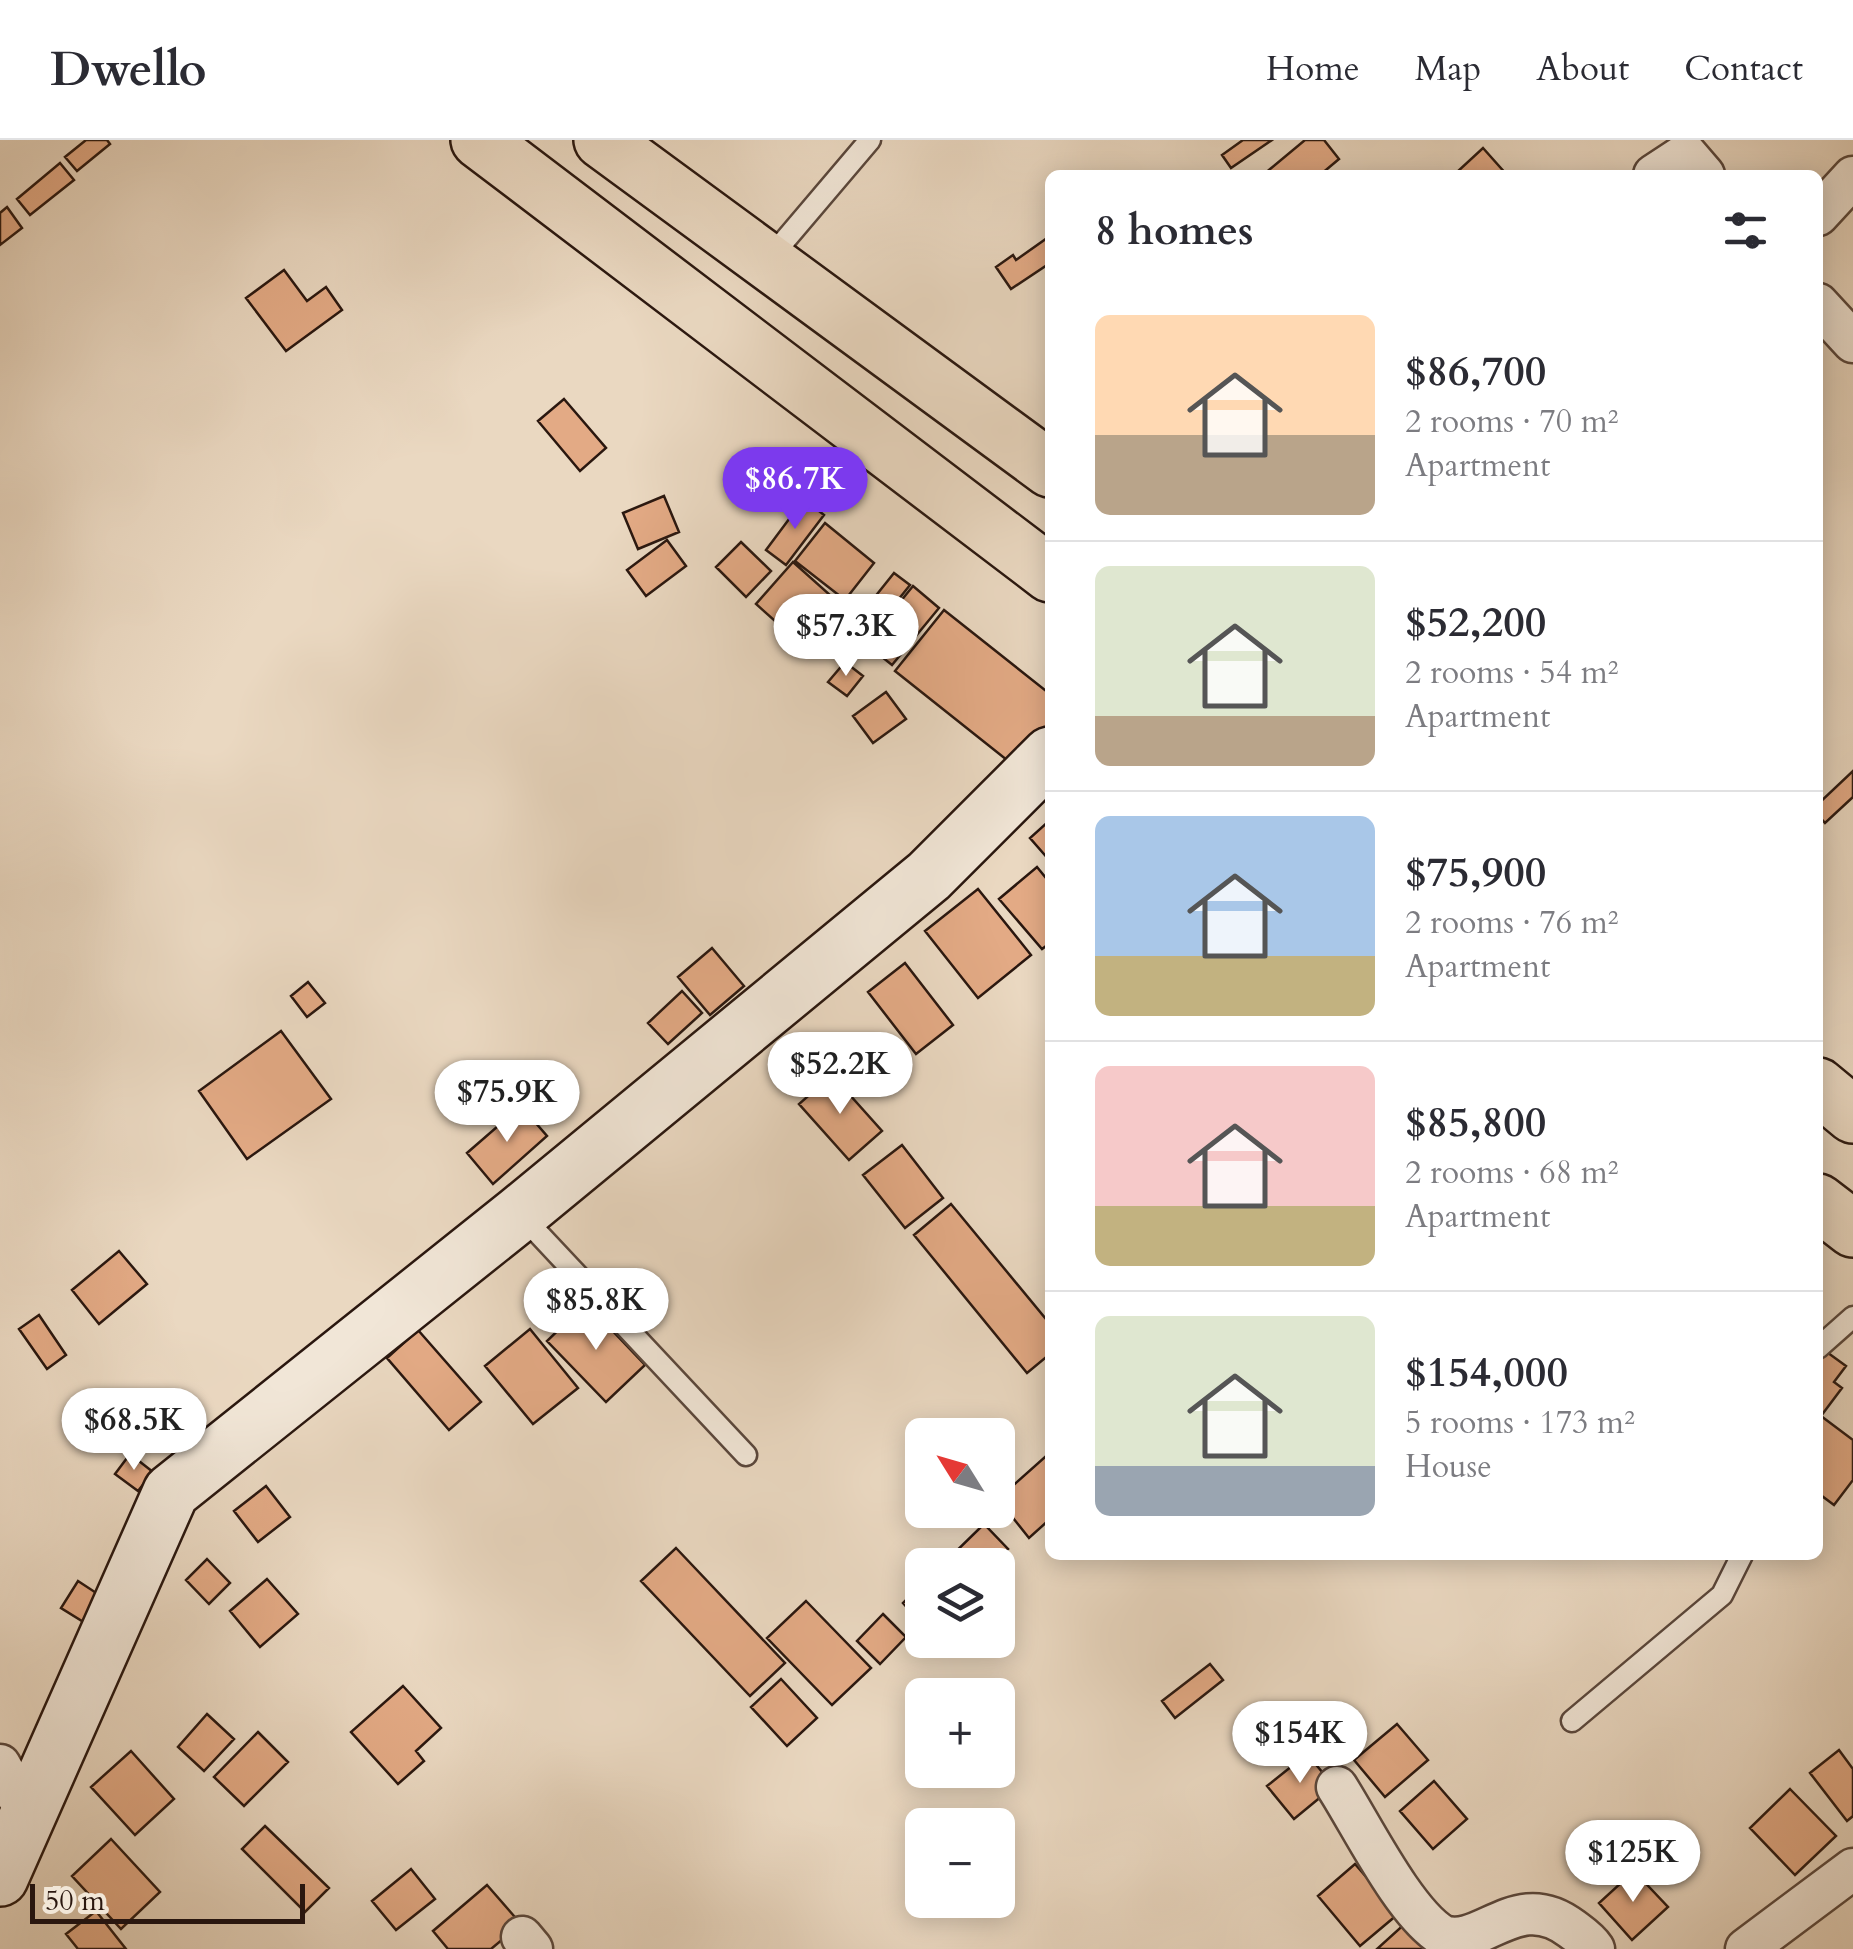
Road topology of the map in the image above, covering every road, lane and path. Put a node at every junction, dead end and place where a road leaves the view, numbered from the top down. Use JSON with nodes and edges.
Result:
{"nodes":[{"id":1,"x":479,"y":140,"type":"edge"},
{"id":2,"x":602,"y":140,"type":"edge"},
{"id":3,"x":870,"y":140,"type":"edge"},
{"id":4,"x":1853,"y":178,"type":"edge"},
{"id":5,"x":1823,"y":209,"type":"edge"},
{"id":6,"x":768,"y":260,"type":"junction"},
{"id":7,"x":1823,"y":309,"type":"edge"},
{"id":8,"x":1853,"y":342,"type":"edge"},
{"id":9,"x":1045,"y":465,"type":"edge"},
{"id":10,"x":1045,"y":570,"type":"edge"},
{"id":11,"x":1045,"y":759,"type":"edge"},
{"id":12,"x":1823,"y":1090,"type":"edge"},
{"id":13,"x":1853,"y":1116,"type":"edge"},
{"id":14,"x":1823,"y":1206,"type":"edge"},
{"id":15,"x":519,"y":1214,"type":"junction"},
{"id":16,"x":1853,"y":1229,"type":"edge"},
{"id":17,"x":1853,"y":1318,"type":"edge"},
{"id":18,"x":1823,"y":1344,"type":"edge"},
{"id":19,"x":746,"y":1455,"type":"dead end"},
{"id":20,"x":1740,"y":1560,"type":"edge"},
{"id":21,"x":1572,"y":1722,"type":"dead end"},
{"id":22,"x":0,"y":1765,"type":"edge"},
{"id":23,"x":1338,"y":1786,"type":"dead end"},
{"id":24,"x":29,"y":1817,"type":"junction"},
{"id":25,"x":1853,"y":1869,"type":"edge"},
{"id":26,"x":0,"y":1878,"type":"edge"},
{"id":27,"x":1594,"y":1949,"type":"edge"},
{"id":28,"x":1746,"y":1949,"type":"edge"}],
"edges":[{"from":1,"to":10,"type":"highway"},
{"from":2,"to":6,"type":"highway"},
{"from":3,"to":6,"type":"lane"},
{"from":4,"to":5,"type":"street"},
{"from":6,"to":9,"type":"highway"},
{"from":7,"to":8,"type":"street"},
{"from":11,"to":15,"type":"main road"},
{"from":12,"to":13,"type":"highway"},
{"from":14,"to":16,"type":"highway"},
{"from":15,"to":19,"type":"lane"},
{"from":15,"to":24,"type":"main road"},
{"from":17,"to":18,"type":"lane"},
{"from":20,"to":21,"type":"lane"},
{"from":22,"to":24,"type":"street"},
{"from":23,"to":27,"type":"street"},
{"from":24,"to":26,"type":"main road"},
{"from":25,"to":28,"type":"street"}]}
